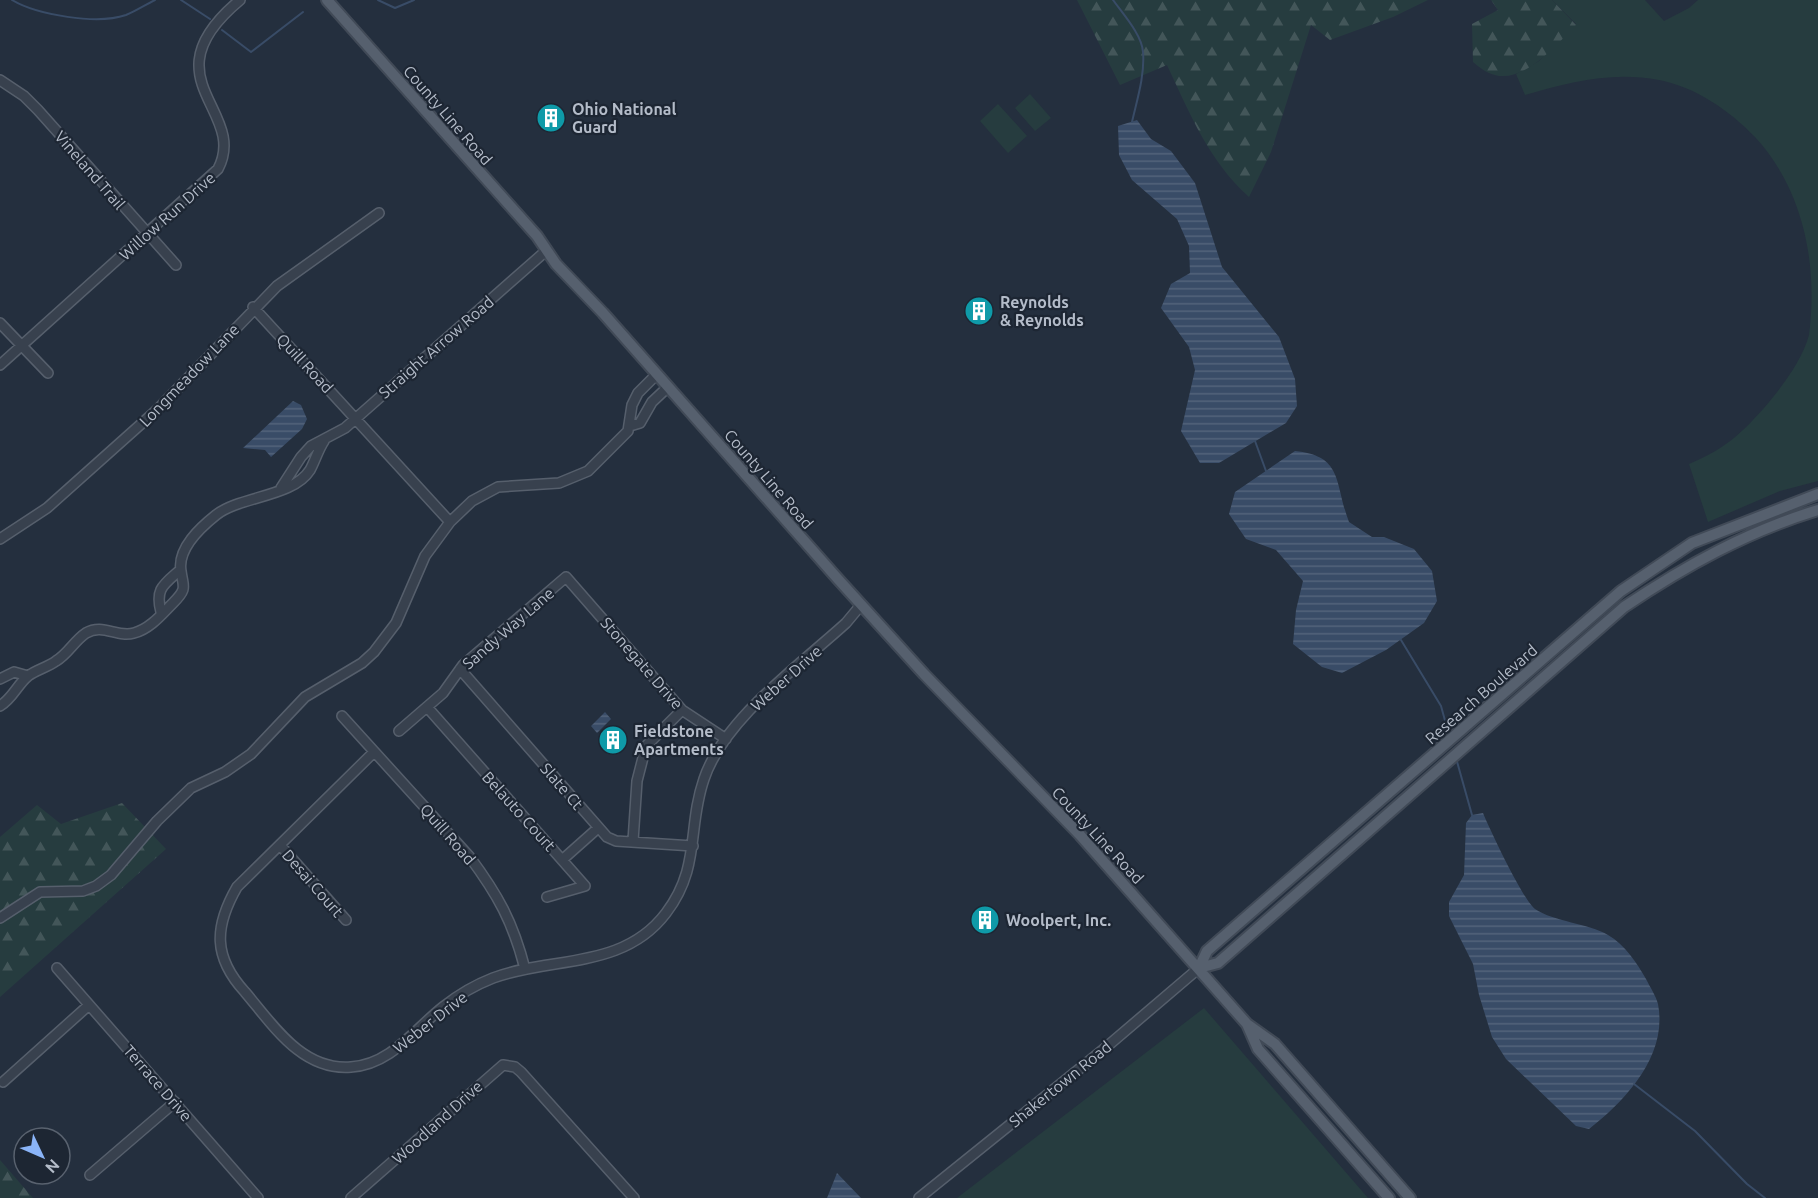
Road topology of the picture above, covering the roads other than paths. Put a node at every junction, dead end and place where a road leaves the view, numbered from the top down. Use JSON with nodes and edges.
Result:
{"nodes":[{"id":1,"x":240,"y":0,"type":"edge"},
{"id":2,"x":327,"y":0,"type":"edge"},
{"id":3,"x":0,"y":80,"type":"edge"},
{"id":4,"x":379,"y":213,"type":"dead end"},
{"id":5,"x":147,"y":235,"type":"junction"},
{"id":6,"x":547,"y":250,"type":"junction"},
{"id":7,"x":176,"y":265,"type":"dead end"},
{"id":8,"x":254,"y":307,"type":"junction"},
{"id":9,"x":0,"y":323,"type":"edge"},
{"id":10,"x":22,"y":346,"type":"junction"},
{"id":11,"x":0,"y":366,"type":"edge"},
{"id":12,"x":48,"y":373,"type":"dead end"},
{"id":13,"x":657,"y":374,"type":"junction"},
{"id":14,"x":668,"y":387,"type":"junction"},
{"id":15,"x":355,"y":418,"type":"junction"},
{"id":16,"x":630,"y":426,"type":"junction"},
{"id":17,"x":1818,"y":494,"type":"edge"},
{"id":18,"x":1818,"y":510,"type":"edge"},
{"id":19,"x":450,"y":522,"type":"junction"},
{"id":20,"x":0,"y":539,"type":"edge"},
{"id":21,"x":180,"y":570,"type":"junction"},
{"id":22,"x":566,"y":577,"type":"joint"},
{"id":23,"x":861,"y":604,"type":"junction"},
{"id":24,"x":161,"y":612,"type":"junction"},
{"id":25,"x":460,"y":669,"type":"junction"},
{"id":26,"x":28,"y":676,"type":"junction"},
{"id":27,"x":0,"y":678,"type":"edge"},
{"id":28,"x":0,"y":706,"type":"edge"},
{"id":29,"x":427,"y":707,"type":"junction"},
{"id":30,"x":682,"y":710,"type":"junction"},
{"id":31,"x":342,"y":716,"type":"dead end"},
{"id":32,"x":399,"y":731,"type":"dead end"},
{"id":33,"x":726,"y":739,"type":"junction"},
{"id":34,"x":374,"y":752,"type":"junction"},
{"id":35,"x":598,"y":828,"type":"junction"},
{"id":36,"x":633,"y":841,"type":"junction"},
{"id":37,"x":280,"y":845,"type":"junction"},
{"id":38,"x":693,"y":846,"type":"junction"},
{"id":39,"x":562,"y":860,"type":"junction"},
{"id":40,"x":547,"y":897,"type":"dead end"},
{"id":41,"x":0,"y":918,"type":"edge"},
{"id":42,"x":346,"y":920,"type":"dead end"},
{"id":43,"x":57,"y":968,"type":"dead end"},
{"id":44,"x":1198,"y":968,"type":"junction"},
{"id":45,"x":525,"y":969,"type":"junction"},
{"id":46,"x":89,"y":1005,"type":"junction"},
{"id":47,"x":1246,"y":1024,"type":"junction"},
{"id":48,"x":3,"y":1082,"type":"dead end"},
{"id":49,"x":175,"y":1102,"type":"junction"},
{"id":50,"x":90,"y":1175,"type":"dead end"},
{"id":51,"x":1396,"y":1183,"type":"junction"},
{"id":52,"x":1387,"y":1196,"type":"edge"},
{"id":53,"x":258,"y":1198,"type":"edge"},
{"id":54,"x":351,"y":1198,"type":"edge"},
{"id":55,"x":634,"y":1198,"type":"edge"},
{"id":56,"x":918,"y":1198,"type":"edge"},
{"id":57,"x":1410,"y":1198,"type":"edge"}],
"edges":[{"from":1,"to":5,"type":"street","name":"Willow Run Drive"},
{"from":2,"to":6,"type":"main road","name":"County Line Road"},
{"from":3,"to":5,"type":"street","name":"Vineland Trail"},
{"from":4,"to":8,"type":"street","name":"Longmeadow Lane"},
{"from":5,"to":7,"type":"street","name":"Vineland Trail"},
{"from":5,"to":10,"type":"street","name":"Willow Run Drive"},
{"from":6,"to":13,"type":"main road","name":"County Line Road"},
{"from":6,"to":15,"type":"street","name":"Straight Arrow Road"},
{"from":8,"to":15,"type":"street","name":"Quill Road"},
{"from":8,"to":20,"type":"street","name":"Longmeadow Lane"},
{"from":9,"to":10,"type":"street"},
{"from":10,"to":11,"type":"street","name":"Willow Run Drive"},
{"from":10,"to":12,"type":"street"},
{"from":13,"to":14,"type":"main road","name":"County Line Road"},
{"from":13,"to":16,"type":"street"},
{"from":14,"to":16,"type":"street"},
{"from":14,"to":23,"type":"main road","name":"County Line Road"},
{"from":15,"to":19,"type":"street","name":"Quill Road"},
{"from":15,"to":21,"type":"street","name":"Straight Arrow Road"},
{"from":16,"to":19,"type":"street"},
{"from":17,"to":44,"type":"main road","name":"Research Boulevard"},
{"from":18,"to":44,"type":"main road","name":"Research Boulevard"},
{"from":19,"to":41,"type":"street"},
{"from":21,"to":24,"type":"street","name":"Straight Arrow Road"},
{"from":21,"to":24,"type":"street","name":"Straight Arrow Road"},
{"from":22,"to":25,"type":"street","name":"Sandy Way Lane"},
{"from":22,"to":30,"type":"street","name":"Stonegate Drive"},
{"from":23,"to":33,"type":"street","name":"Weber Drive"},
{"from":23,"to":44,"type":"main road","name":"County Line Road"},
{"from":24,"to":26,"type":"street","name":"Straight Arrow Road"},
{"from":25,"to":29,"type":"street","name":"Sandy Way Lane"},
{"from":25,"to":35,"type":"street","name":"Slate Ct"},
{"from":26,"to":27,"type":"street","name":"Straight Arrow Road"},
{"from":26,"to":28,"type":"street","name":"Straight Arrow Road"},
{"from":29,"to":32,"type":"street","name":"Sandy Way Lane"},
{"from":29,"to":39,"type":"street","name":"Belauto Court"},
{"from":30,"to":33,"type":"street","name":"Stonegate Drive"},
{"from":30,"to":36,"type":"street"},
{"from":31,"to":34,"type":"street","name":"Quill Road"},
{"from":33,"to":38,"type":"street","name":"Weber Drive"},
{"from":34,"to":37,"type":"street","name":"Weber Drive"},
{"from":34,"to":45,"type":"street","name":"Quill Road"},
{"from":35,"to":36,"type":"street","name":"Slate Ct"},
{"from":35,"to":39,"type":"street"},
{"from":36,"to":38,"type":"street","name":"Slate Ct"},
{"from":37,"to":42,"type":"street","name":"Desai Court"},
{"from":37,"to":45,"type":"street","name":"Weber Drive"},
{"from":38,"to":45,"type":"street","name":"Weber Drive"},
{"from":39,"to":40,"type":"street","name":"Belauto Court"},
{"from":43,"to":46,"type":"street","name":"Terrace Drive"},
{"from":44,"to":47,"type":"main road"},
{"from":44,"to":56,"type":"street","name":"Shakertown Road"},
{"from":46,"to":48,"type":"street"},
{"from":46,"to":49,"type":"street","name":"Terrace Drive"},
{"from":47,"to":51,"type":"main road"},
{"from":47,"to":52,"type":"main road"},
{"from":49,"to":50,"type":"street"},
{"from":49,"to":53,"type":"street","name":"Terrace Drive"},
{"from":51,"to":52,"type":"main road"},
{"from":51,"to":57,"type":"main road"},
{"from":54,"to":55,"type":"street","name":"Woodland Drive"}]}
